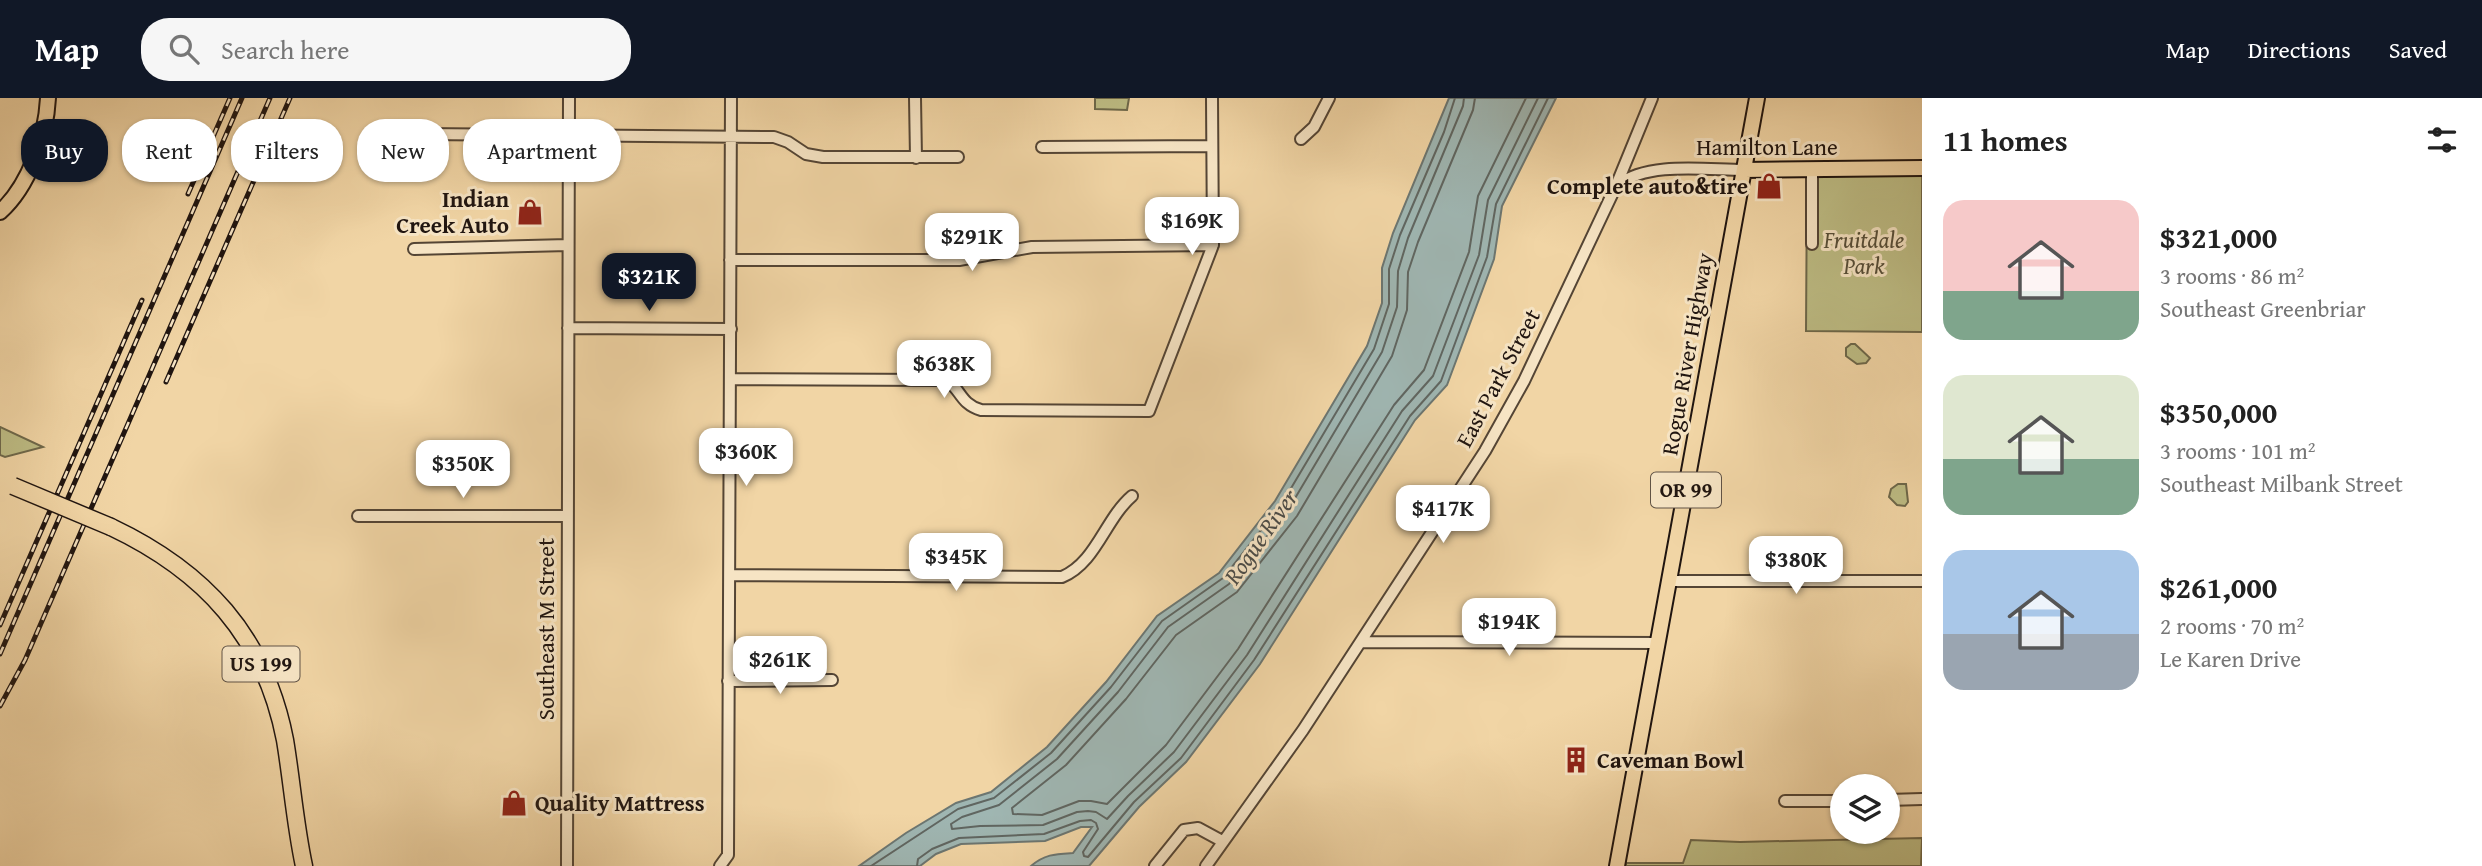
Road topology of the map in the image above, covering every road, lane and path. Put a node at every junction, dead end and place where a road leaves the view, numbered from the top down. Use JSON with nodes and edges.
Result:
{"nodes":[{"id":1,"x":48,"y":98,"type":"edge"},
{"id":2,"x":569,"y":98,"type":"edge"},
{"id":3,"x":731,"y":98,"type":"edge"},
{"id":4,"x":915,"y":98,"type":"edge"},
{"id":5,"x":1212,"y":98,"type":"edge"},
{"id":6,"x":1329,"y":98,"type":"edge"},
{"id":7,"x":1652,"y":98,"type":"edge"},
{"id":8,"x":1757,"y":98,"type":"edge"},
{"id":9,"x":569,"y":119,"type":"edge"},
{"id":10,"x":621,"y":136,"type":"edge"},
{"id":11,"x":731,"y":137,"type":"junction"},
{"id":12,"x":1301,"y":139,"type":"dead end"},
{"id":13,"x":1212,"y":146,"type":"junction"},
{"id":14,"x":1042,"y":148,"type":"dead end"},
{"id":15,"x":958,"y":157,"type":"dead end"},
{"id":16,"x":916,"y":158,"type":"junction"},
{"id":17,"x":1922,"y":168,"type":"edge"},
{"id":18,"x":1744,"y":170,"type":"junction"},
{"id":19,"x":1812,"y":170,"type":"junction"},
{"id":20,"x":569,"y":182,"type":"edge"},
{"id":21,"x":1616,"y":186,"type":"junction"},
{"id":22,"x":0,"y":212,"type":"edge"},
{"id":23,"x":1812,"y":244,"type":"dead end"},
{"id":24,"x":568,"y":245,"type":"junction"},
{"id":25,"x":1213,"y":245,"type":"junction"},
{"id":26,"x":414,"y":249,"type":"dead end"},
{"id":27,"x":730,"y":260,"type":"junction"},
{"id":28,"x":568,"y":328,"type":"junction"},
{"id":29,"x":730,"y":329,"type":"junction"},
{"id":30,"x":731,"y":379,"type":"junction"},
{"id":31,"x":6,"y":483,"type":"edge"},
{"id":32,"x":1132,"y":496,"type":"dead end"},
{"id":33,"x":358,"y":516,"type":"dead end"},
{"id":34,"x":567,"y":516,"type":"junction"},
{"id":35,"x":730,"y":575,"type":"junction"},
{"id":36,"x":1669,"y":580,"type":"junction"},
{"id":37,"x":1922,"y":580,"type":"edge"},
{"id":38,"x":1361,"y":642,"type":"junction"},
{"id":39,"x":1657,"y":643,"type":"junction"},
{"id":40,"x":832,"y":680,"type":"dead end"},
{"id":41,"x":728,"y":681,"type":"junction"},
{"id":42,"x":1922,"y":799,"type":"edge"},
{"id":43,"x":1900,"y":800,"type":"edge"},
{"id":44,"x":1785,"y":801,"type":"dead end"},
{"id":45,"x":1830,"y":801,"type":"edge"},
{"id":46,"x":1222,"y":841,"type":"junction"},
{"id":47,"x":303,"y":866,"type":"edge"},
{"id":48,"x":567,"y":866,"type":"edge"},
{"id":49,"x":720,"y":866,"type":"edge"},
{"id":50,"x":1155,"y":866,"type":"edge"},
{"id":51,"x":1206,"y":866,"type":"edge"},
{"id":52,"x":1617,"y":866,"type":"edge"}],
"edges":[{"from":1,"to":22,"type":"main road"},
{"from":2,"to":9,"type":"street","name":"Southeast M Street"},
{"from":3,"to":11,"type":"street"},
{"from":4,"to":16,"type":"street"},
{"from":5,"to":13,"type":"street"},
{"from":6,"to":12,"type":"street"},
{"from":7,"to":21,"type":"street","name":"East Park Street"},
{"from":8,"to":18,"type":"main road","name":"Rogue River Highway","number":"OR 99"},
{"from":10,"to":11,"type":"street"},
{"from":11,"to":16,"type":"street"},
{"from":11,"to":27,"type":"street"},
{"from":13,"to":14,"type":"street"},
{"from":13,"to":25,"type":"street"},
{"from":15,"to":16,"type":"street"},
{"from":17,"to":19,"type":"main road","name":"Hamilton Lane"},
{"from":18,"to":19,"type":"main road","name":"Hamilton Lane"},
{"from":18,"to":21,"type":"street","name":"Hamilton Lane"},
{"from":18,"to":36,"type":"main road","name":"Rogue River Highway","number":"OR 99"},
{"from":19,"to":23,"type":"street"},
{"from":20,"to":24,"type":"street","name":"Southeast M Street"},
{"from":21,"to":38,"type":"street","name":"East Park Street"},
{"from":24,"to":26,"type":"street"},
{"from":24,"to":28,"type":"street","name":"Southeast M Street"},
{"from":25,"to":27,"type":"street"},
{"from":25,"to":30,"type":"street"},
{"from":27,"to":29,"type":"street"},
{"from":28,"to":29,"type":"street"},
{"from":28,"to":34,"type":"street","name":"Southeast M Street"},
{"from":29,"to":30,"type":"street"},
{"from":30,"to":35,"type":"street"},
{"from":31,"to":47,"type":"highway","number":"US 199","bridge":true},
{"from":32,"to":35,"type":"street"},
{"from":33,"to":34,"type":"street"},
{"from":34,"to":48,"type":"street","name":"Southeast M Street"},
{"from":35,"to":41,"type":"street"},
{"from":36,"to":37,"type":"street"},
{"from":36,"to":39,"type":"main road","name":"Rogue River Highway","number":"OR 99"},
{"from":38,"to":39,"type":"street"},
{"from":38,"to":46,"type":"street","name":"East Park Street"},
{"from":39,"to":52,"type":"main road","name":"Rogue River Highway","number":"OR 99"},
{"from":40,"to":41,"type":"street"},
{"from":41,"to":49,"type":"street"},
{"from":42,"to":43,"type":"street"},
{"from":44,"to":45,"type":"street"},
{"from":46,"to":50,"type":"street"},
{"from":46,"to":51,"type":"street","name":"East Park Street"}]}
